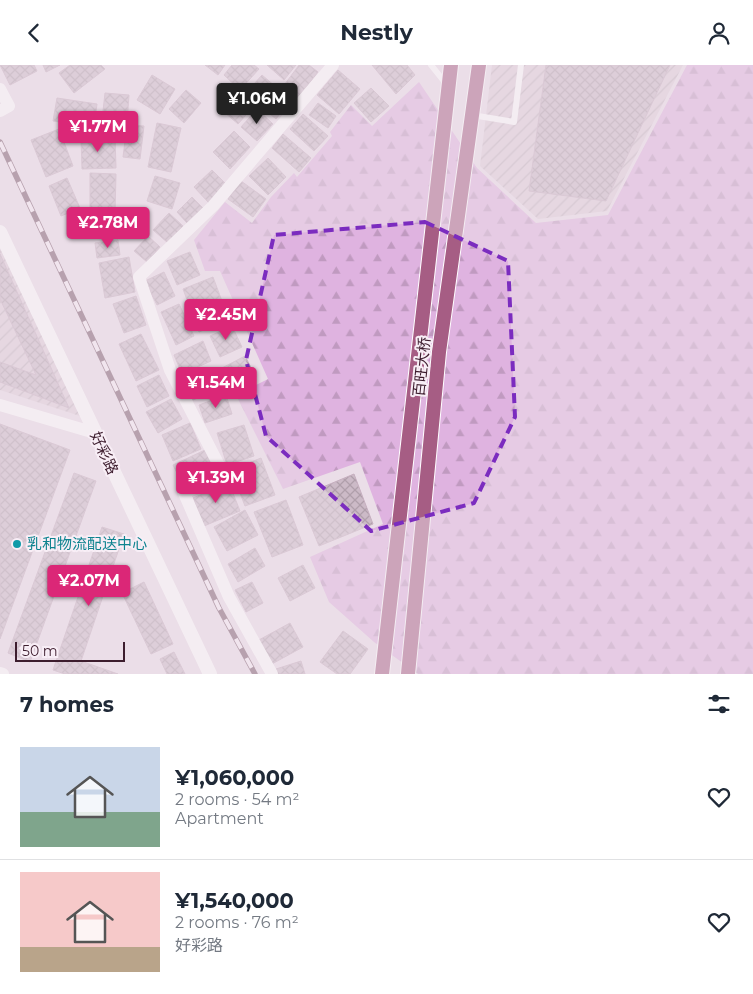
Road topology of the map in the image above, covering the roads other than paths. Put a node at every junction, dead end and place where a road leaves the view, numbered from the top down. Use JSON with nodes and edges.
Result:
{"nodes":[{"id":1,"x":333,"y":65,"type":"edge"},
{"id":2,"x":431,"y":65,"type":"edge"},
{"id":3,"x":451,"y":65,"type":"edge"},
{"id":4,"x":479,"y":65,"type":"edge"},
{"id":5,"x":521,"y":65,"type":"edge"},
{"id":6,"x":448,"y":87,"type":"junction"},
{"id":7,"x":0,"y":89,"type":"edge"},
{"id":8,"x":0,"y":111,"type":"edge"},
{"id":9,"x":472,"y":115,"type":"junction"},
{"id":10,"x":0,"y":232,"type":"edge"},
{"id":11,"x":0,"y":405,"type":"edge"},
{"id":12,"x":95,"y":433,"type":"junction"},
{"id":13,"x":210,"y":674,"type":"edge"},
{"id":14,"x":272,"y":674,"type":"edge"},
{"id":15,"x":382,"y":674,"type":"edge"},
{"id":16,"x":408,"y":674,"type":"edge"}],
"edges":[{"from":1,"to":14,"type":"street"},
{"from":2,"to":6,"type":"lane"},
{"from":3,"to":6,"type":"main road","name":"百旺大桥"},
{"from":4,"to":9,"type":"main road","name":"百旺大桥"},
{"from":5,"to":9,"type":"lane"},
{"from":6,"to":15,"type":"main road","name":"百旺大桥"},
{"from":7,"to":8,"type":"street"},
{"from":9,"to":16,"type":"main road","name":"百旺大桥"},
{"from":10,"to":12,"type":"street","name":"好彩路"},
{"from":11,"to":12,"type":"street"},
{"from":12,"to":13,"type":"street","name":"好彩路"}]}
